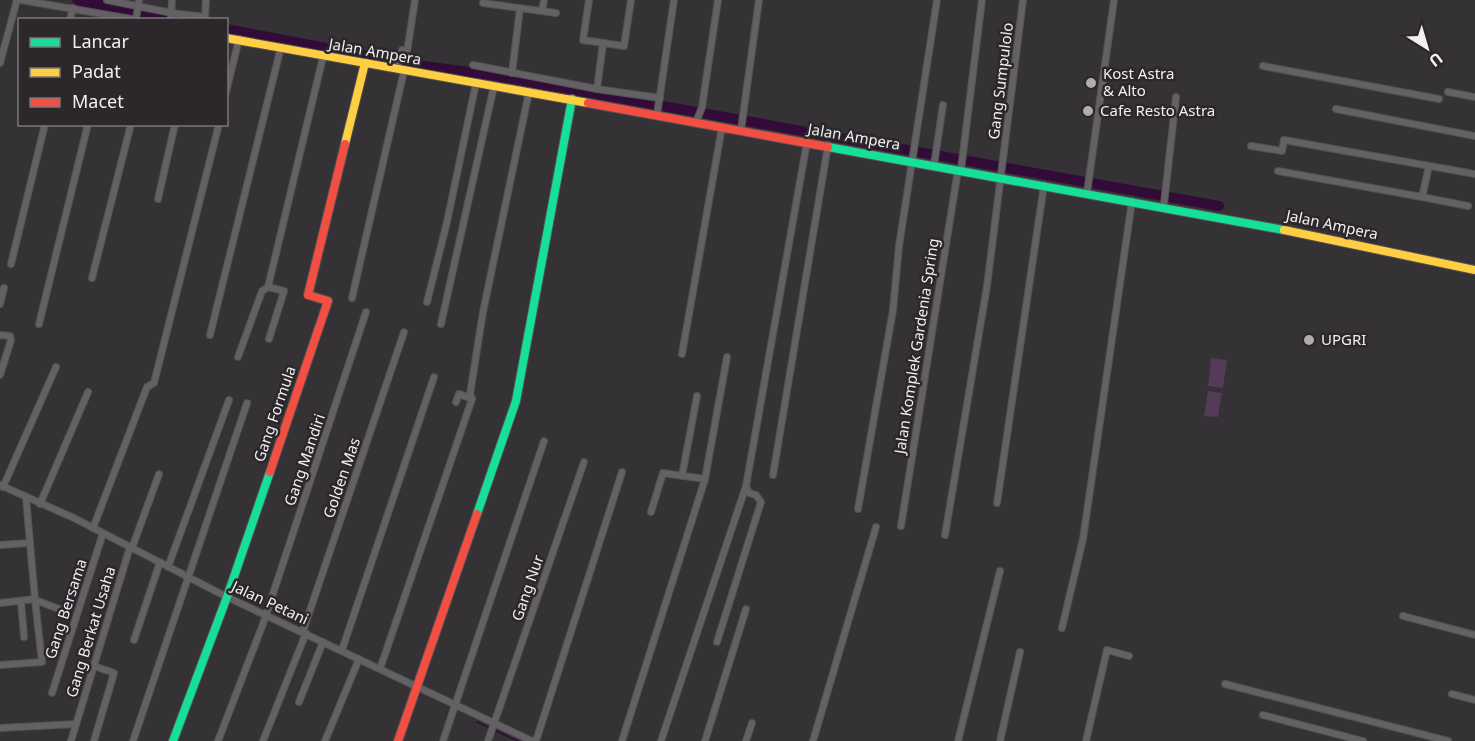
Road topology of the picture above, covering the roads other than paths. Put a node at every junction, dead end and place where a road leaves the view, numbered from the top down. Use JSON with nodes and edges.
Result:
{"nodes":[{"id":1,"x":19,"y":0,"type":"edge"},
{"id":2,"x":107,"y":0,"type":"edge"},
{"id":3,"x":172,"y":0,"type":"edge"},
{"id":4,"x":206,"y":0,"type":"edge"},
{"id":5,"x":415,"y":0,"type":"edge"},
{"id":6,"x":544,"y":0,"type":"edge"},
{"id":7,"x":589,"y":0,"type":"edge"},
{"id":8,"x":631,"y":0,"type":"edge"},
{"id":9,"x":674,"y":0,"type":"edge"},
{"id":10,"x":718,"y":0,"type":"edge"},
{"id":11,"x":759,"y":0,"type":"edge"},
{"id":12,"x":937,"y":0,"type":"edge"},
{"id":13,"x":982,"y":0,"type":"edge"},
{"id":14,"x":1023,"y":0,"type":"edge"},
{"id":15,"x":1114,"y":0,"type":"edge"},
{"id":16,"x":499,"y":2,"type":"edge"},
{"id":17,"x":483,"y":3,"type":"dead end"},
{"id":18,"x":72,"y":8,"type":"junction"},
{"id":19,"x":520,"y":8,"type":"junction"},
{"id":20,"x":542,"y":11,"type":"junction"},
{"id":21,"x":138,"y":12,"type":"edge"},
{"id":22,"x":556,"y":13,"type":"dead end"},
{"id":23,"x":171,"y":16,"type":"edge"},
{"id":24,"x":112,"y":17,"type":"edge"},
{"id":25,"x":70,"y":18,"type":"edge"},
{"id":26,"x":205,"y":18,"type":"edge"},
{"id":27,"x":228,"y":38,"type":"edge"},
{"id":28,"x":239,"y":39,"type":"junction"},
{"id":29,"x":603,"y":43,"type":"junction"},
{"id":30,"x":281,"y":47,"type":"junction"},
{"id":31,"x":323,"y":57,"type":"junction"},
{"id":32,"x":0,"y":63,"type":"edge"},
{"id":33,"x":365,"y":63,"type":"junction"},
{"id":34,"x":473,"y":65,"type":"dead end"},
{"id":35,"x":400,"y":66,"type":"junction"},
{"id":36,"x":1263,"y":66,"type":"dead end"},
{"id":37,"x":512,"y":73,"type":"junction"},
{"id":38,"x":476,"y":83,"type":"junction"},
{"id":39,"x":228,"y":84,"type":"edge"},
{"id":40,"x":494,"y":86,"type":"junction"},
{"id":41,"x":597,"y":89,"type":"junction"},
{"id":42,"x":529,"y":92,"type":"junction"},
{"id":43,"x":1448,"y":92,"type":"dead end"},
{"id":44,"x":1176,"y":96,"type":"dead end"},
{"id":45,"x":1475,"y":97,"type":"edge"},
{"id":46,"x":572,"y":99,"type":"junction"},
{"id":47,"x":1439,"y":99,"type":"dead end"},
{"id":48,"x":943,"y":105,"type":"dead end"},
{"id":49,"x":658,"y":107,"type":"junction"},
{"id":50,"x":1336,"y":109,"type":"dead end"},
{"id":51,"x":697,"y":122,"type":"junction"},
{"id":52,"x":45,"y":126,"type":"edge"},
{"id":53,"x":88,"y":126,"type":"edge"},
{"id":54,"x":130,"y":126,"type":"edge"},
{"id":55,"x":175,"y":126,"type":"edge"},
{"id":56,"x":218,"y":126,"type":"edge"},
{"id":57,"x":722,"y":127,"type":"junction"},
{"id":58,"x":741,"y":127,"type":"junction"},
{"id":59,"x":1475,"y":136,"type":"edge"},
{"id":60,"x":807,"y":141,"type":"junction"},
{"id":61,"x":828,"y":145,"type":"junction"},
{"id":62,"x":1251,"y":146,"type":"dead end"},
{"id":63,"x":913,"y":160,"type":"junction"},
{"id":64,"x":934,"y":163,"type":"junction"},
{"id":65,"x":1429,"y":166,"type":"junction"},
{"id":66,"x":960,"y":170,"type":"junction"},
{"id":67,"x":1278,"y":171,"type":"dead end"},
{"id":68,"x":1001,"y":172,"type":"junction"},
{"id":69,"x":1475,"y":174,"type":"edge"},
{"id":70,"x":1044,"y":185,"type":"junction"},
{"id":71,"x":1087,"y":191,"type":"junction"},
{"id":72,"x":1422,"y":197,"type":"junction"},
{"id":73,"x":158,"y":199,"type":"dead end"},
{"id":74,"x":1132,"y":201,"type":"junction"},
{"id":75,"x":1164,"y":205,"type":"junction"},
{"id":76,"x":1468,"y":206,"type":"dead end"},
{"id":77,"x":11,"y":264,"type":"dead end"},
{"id":78,"x":1475,"y":270,"type":"edge"},
{"id":79,"x":92,"y":278,"type":"dead end"},
{"id":80,"x":268,"y":287,"type":"junction"},
{"id":81,"x":4,"y":288,"type":"dead end"},
{"id":82,"x":352,"y":298,"type":"dead end"},
{"id":83,"x":427,"y":302,"type":"dead end"},
{"id":84,"x":0,"y":304,"type":"edge"},
{"id":85,"x":366,"y":312,"type":"dead end"},
{"id":86,"x":39,"y":324,"type":"dead end"},
{"id":87,"x":441,"y":324,"type":"dead end"},
{"id":88,"x":404,"y":332,"type":"dead end"},
{"id":89,"x":0,"y":335,"type":"edge"},
{"id":90,"x":210,"y":336,"type":"dead end"},
{"id":91,"x":268,"y":339,"type":"dead end"},
{"id":92,"x":682,"y":354,"type":"dead end"},
{"id":93,"x":238,"y":357,"type":"dead end"},
{"id":94,"x":727,"y":357,"type":"dead end"},
{"id":95,"x":56,"y":368,"type":"dead end"},
{"id":96,"x":0,"y":375,"type":"edge"},
{"id":97,"x":434,"y":377,"type":"dead end"},
{"id":98,"x":88,"y":392,"type":"dead end"},
{"id":99,"x":697,"y":396,"type":"dead end"},
{"id":100,"x":472,"y":399,"type":"junction"},
{"id":101,"x":229,"y":400,"type":"dead end"},
{"id":102,"x":456,"y":402,"type":"dead end"},
{"id":103,"x":247,"y":403,"type":"dead end"},
{"id":104,"x":544,"y":441,"type":"dead end"},
{"id":105,"x":584,"y":462,"type":"dead end"},
{"id":106,"x":622,"y":472,"type":"dead end"},
{"id":107,"x":159,"y":474,"type":"dead end"},
{"id":108,"x":773,"y":475,"type":"dead end"},
{"id":109,"x":682,"y":476,"type":"junction"},
{"id":110,"x":705,"y":478,"type":"junction"},
{"id":111,"x":2,"y":486,"type":"edge"},
{"id":112,"x":746,"y":486,"type":"junction"},
{"id":113,"x":26,"y":503,"type":"junction"},
{"id":114,"x":997,"y":503,"type":"dead end"},
{"id":115,"x":40,"y":504,"type":"junction"},
{"id":116,"x":858,"y":509,"type":"dead end"},
{"id":117,"x":651,"y":512,"type":"dead end"},
{"id":118,"x":902,"y":526,"type":"dead end"},
{"id":119,"x":876,"y":527,"type":"dead end"},
{"id":120,"x":93,"y":528,"type":"junction"},
{"id":121,"x":103,"y":533,"type":"junction"},
{"id":122,"x":945,"y":535,"type":"dead end"},
{"id":123,"x":30,"y":543,"type":"junction"},
{"id":124,"x":0,"y":545,"type":"edge"},
{"id":125,"x":131,"y":548,"type":"junction"},
{"id":126,"x":160,"y":562,"type":"junction"},
{"id":127,"x":168,"y":567,"type":"junction"},
{"id":128,"x":1000,"y":571,"type":"dead end"},
{"id":129,"x":190,"y":578,"type":"junction"},
{"id":130,"x":227,"y":597,"type":"junction"},
{"id":131,"x":35,"y":599,"type":"junction"},
{"id":132,"x":21,"y":602,"type":"junction"},
{"id":133,"x":0,"y":603,"type":"edge"},
{"id":134,"x":746,"y":609,"type":"dead end"},
{"id":135,"x":62,"y":610,"type":"dead end"},
{"id":136,"x":264,"y":615,"type":"junction"},
{"id":137,"x":1402,"y":616,"type":"dead end"},
{"id":138,"x":1062,"y":628,"type":"dead end"},
{"id":139,"x":304,"y":632,"type":"junction"},
{"id":140,"x":1475,"y":635,"type":"edge"},
{"id":141,"x":24,"y":637,"type":"dead end"},
{"id":142,"x":134,"y":640,"type":"dead end"},
{"id":143,"x":323,"y":642,"type":"junction"},
{"id":144,"x":717,"y":642,"type":"dead end"},
{"id":145,"x":342,"y":650,"type":"junction"},
{"id":146,"x":1020,"y":652,"type":"dead end"},
{"id":147,"x":1129,"y":656,"type":"dead end"},
{"id":148,"x":359,"y":659,"type":"junction"},
{"id":149,"x":0,"y":665,"type":"edge"},
{"id":150,"x":94,"y":666,"type":"junction"},
{"id":151,"x":380,"y":669,"type":"junction"},
{"id":152,"x":1225,"y":684,"type":"dead end"},
{"id":153,"x":418,"y":686,"type":"junction"},
{"id":154,"x":52,"y":693,"type":"dead end"},
{"id":155,"x":1452,"y":694,"type":"dead end"},
{"id":156,"x":1475,"y":700,"type":"edge"},
{"id":157,"x":299,"y":702,"type":"dead end"},
{"id":158,"x":455,"y":704,"type":"junction"},
{"id":159,"x":1263,"y":715,"type":"dead end"},
{"id":160,"x":76,"y":723,"type":"junction"},
{"id":161,"x":752,"y":723,"type":"dead end"},
{"id":162,"x":494,"y":724,"type":"junction"},
{"id":163,"x":0,"y":728,"type":"edge"},
{"id":164,"x":489,"y":738,"type":"edge"},
{"id":165,"x":72,"y":741,"type":"edge"},
{"id":166,"x":93,"y":741,"type":"edge"},
{"id":167,"x":133,"y":741,"type":"edge"},
{"id":168,"x":173,"y":741,"type":"edge"},
{"id":169,"x":218,"y":741,"type":"edge"},
{"id":170,"x":263,"y":741,"type":"edge"},
{"id":171,"x":326,"y":741,"type":"edge"},
{"id":172,"x":398,"y":741,"type":"edge"},
{"id":173,"x":443,"y":741,"type":"edge"},
{"id":174,"x":534,"y":741,"type":"edge"},
{"id":175,"x":622,"y":741,"type":"edge"},
{"id":176,"x":661,"y":741,"type":"edge"},
{"id":177,"x":705,"y":741,"type":"edge"},
{"id":178,"x":746,"y":741,"type":"edge"},
{"id":179,"x":813,"y":741,"type":"edge"},
{"id":180,"x":958,"y":741,"type":"edge"},
{"id":181,"x":1000,"y":741,"type":"edge"},
{"id":182,"x":1086,"y":741,"type":"edge"},
{"id":183,"x":1363,"y":741,"type":"edge"},
{"id":184,"x":1448,"y":741,"type":"edge"}],
"edges":[{"from":1,"to":18,"type":"street"},
{"from":1,"to":32,"type":"street"},
{"from":2,"to":21,"type":"street"},
{"from":3,"to":23,"type":"street"},
{"from":4,"to":26,"type":"street"},
{"from":5,"to":35,"type":"street"},
{"from":6,"to":20,"type":"street"},
{"from":7,"to":29,"type":"street"},
{"from":8,"to":29,"type":"street"},
{"from":9,"to":49,"type":"street"},
{"from":10,"to":51,"type":"street"},
{"from":11,"to":58,"type":"street"},
{"from":12,"to":63,"type":"street"},
{"from":13,"to":66,"type":"street","name":"Jalan Komplek Gardenia Spring"},
{"from":14,"to":68,"type":"street","name":"Gang Sumpulolo"},
{"from":15,"to":71,"type":"street"},
{"from":16,"to":17,"type":"street"},
{"from":16,"to":19,"type":"street"},
{"from":18,"to":24,"type":"street"},
{"from":18,"to":25,"type":"street"},
{"from":19,"to":20,"type":"street"},
{"from":19,"to":37,"type":"street"},
{"from":20,"to":22,"type":"street"},
{"from":21,"to":23,"type":"street"},
{"from":21,"to":24,"type":"street"},
{"from":23,"to":26,"type":"street"},
{"from":27,"to":28,"type":"street","name":"Jalan Ampera"},
{"from":28,"to":30,"type":"street","name":"Jalan Ampera"},
{"from":28,"to":39,"type":"street"},
{"from":29,"to":41,"type":"street"},
{"from":30,"to":31,"type":"street","name":"Jalan Ampera"},
{"from":30,"to":90,"type":"street"},
{"from":31,"to":33,"type":"street","name":"Jalan Ampera"},
{"from":31,"to":80,"type":"street"},
{"from":33,"to":35,"type":"street","name":"Jalan Ampera"},
{"from":33,"to":130,"type":"street","name":"Gang Formula"},
{"from":34,"to":37,"type":"street"},
{"from":35,"to":38,"type":"street","name":"Jalan Ampera"},
{"from":35,"to":82,"type":"street"},
{"from":36,"to":47,"type":"street"},
{"from":37,"to":41,"type":"street"},
{"from":38,"to":40,"type":"street","name":"Jalan Ampera"},
{"from":38,"to":83,"type":"street"},
{"from":40,"to":42,"type":"street","name":"Jalan Ampera"},
{"from":40,"to":87,"type":"street"},
{"from":41,"to":49,"type":"street"},
{"from":42,"to":46,"type":"street","name":"Jalan Ampera"},
{"from":42,"to":100,"type":"street"},
{"from":43,"to":45,"type":"street"},
{"from":44,"to":75,"type":"street"},
{"from":46,"to":49,"type":"street","name":"Jalan Ampera"},
{"from":46,"to":153,"type":"street"},
{"from":48,"to":64,"type":"street"},
{"from":49,"to":51,"type":"street","name":"Jalan Ampera"},
{"from":50,"to":59,"type":"street"},
{"from":51,"to":57,"type":"street","name":"Jalan Ampera"},
{"from":52,"to":77,"type":"street"},
{"from":53,"to":86,"type":"street"},
{"from":54,"to":79,"type":"street"},
{"from":55,"to":73,"type":"street"},
{"from":56,"to":120,"type":"street"},
{"from":57,"to":58,"type":"street","name":"Jalan Ampera"},
{"from":57,"to":92,"type":"street"},
{"from":58,"to":60,"type":"street","name":"Jalan Ampera"},
{"from":60,"to":61,"type":"street","name":"Jalan Ampera"},
{"from":60,"to":112,"type":"street"},
{"from":61,"to":63,"type":"street","name":"Jalan Ampera"},
{"from":61,"to":108,"type":"street"},
{"from":62,"to":65,"type":"street"},
{"from":63,"to":64,"type":"street","name":"Jalan Ampera"},
{"from":63,"to":116,"type":"street"},
{"from":64,"to":66,"type":"street","name":"Jalan Ampera"},
{"from":65,"to":69,"type":"street"},
{"from":65,"to":72,"type":"street"},
{"from":66,"to":68,"type":"street","name":"Jalan Ampera"},
{"from":66,"to":118,"type":"street","name":"Jalan Komplek Gardenia Spring"},
{"from":67,"to":72,"type":"street"},
{"from":68,"to":70,"type":"street","name":"Jalan Ampera"},
{"from":68,"to":122,"type":"street","name":"Gang Sumpulolo"},
{"from":70,"to":71,"type":"street","name":"Jalan Ampera"},
{"from":70,"to":114,"type":"street"},
{"from":71,"to":74,"type":"street","name":"Jalan Ampera"},
{"from":72,"to":76,"type":"street"},
{"from":74,"to":75,"type":"street","name":"Jalan Ampera"},
{"from":74,"to":138,"type":"street"},
{"from":75,"to":78,"type":"street","name":"Jalan Ampera"},
{"from":80,"to":91,"type":"street"},
{"from":80,"to":93,"type":"street"},
{"from":81,"to":84,"type":"street"},
{"from":85,"to":136,"type":"street","name":"Gang Mandiri"},
{"from":88,"to":139,"type":"street","name":"Golden Mas"},
{"from":89,"to":96,"type":"street"},
{"from":94,"to":110,"type":"street"},
{"from":95,"to":111,"type":"street"},
{"from":97,"to":145,"type":"street"},
{"from":98,"to":115,"type":"street"},
{"from":99,"to":109,"type":"street"},
{"from":100,"to":102,"type":"street"},
{"from":100,"to":151,"type":"street"},
{"from":101,"to":127,"type":"street"},
{"from":103,"to":129,"type":"street"},
{"from":104,"to":158,"type":"street"},
{"from":105,"to":162,"type":"street","name":"Gang Nur"},
{"from":106,"to":174,"type":"street"},
{"from":107,"to":125,"type":"street","name":"Gang Berkat Usaha"},
{"from":109,"to":110,"type":"street"},
{"from":109,"to":117,"type":"street"},
{"from":110,"to":175,"type":"street"},
{"from":111,"to":113,"type":"street","name":"Jalan Petani"},
{"from":112,"to":144,"type":"street"},
{"from":112,"to":176,"type":"street"},
{"from":113,"to":115,"type":"street","name":"Jalan Petani"},
{"from":113,"to":123,"type":"street"},
{"from":115,"to":120,"type":"street","name":"Jalan Petani"},
{"from":119,"to":179,"type":"street"},
{"from":120,"to":121,"type":"street","name":"Jalan Petani"},
{"from":121,"to":125,"type":"street","name":"Jalan Petani"},
{"from":121,"to":154,"type":"street","name":"Gang Bersama"},
{"from":123,"to":124,"type":"street"},
{"from":123,"to":131,"type":"street"},
{"from":125,"to":126,"type":"street","name":"Jalan Petani"},
{"from":125,"to":150,"type":"street","name":"Gang Berkat Usaha"},
{"from":126,"to":127,"type":"street","name":"Jalan Petani"},
{"from":126,"to":142,"type":"street"},
{"from":127,"to":129,"type":"street","name":"Jalan Petani"},
{"from":128,"to":180,"type":"street"},
{"from":129,"to":130,"type":"street","name":"Jalan Petani"},
{"from":129,"to":167,"type":"street"},
{"from":130,"to":136,"type":"street","name":"Jalan Petani"},
{"from":130,"to":168,"type":"street","name":"Gang Formula"},
{"from":131,"to":132,"type":"street"},
{"from":131,"to":135,"type":"street"},
{"from":131,"to":149,"type":"street"},
{"from":132,"to":133,"type":"street"},
{"from":132,"to":141,"type":"street"},
{"from":134,"to":177,"type":"street"},
{"from":136,"to":139,"type":"street","name":"Jalan Petani"},
{"from":136,"to":169,"type":"street","name":"Gang Mandiri"},
{"from":137,"to":140,"type":"street"},
{"from":139,"to":143,"type":"street","name":"Jalan Petani"},
{"from":139,"to":170,"type":"street","name":"Golden Mas"},
{"from":143,"to":145,"type":"street","name":"Jalan Petani"},
{"from":143,"to":157,"type":"street"},
{"from":145,"to":148,"type":"street","name":"Jalan Petani"},
{"from":146,"to":181,"type":"street"},
{"from":147,"to":182,"type":"street"},
{"from":148,"to":151,"type":"street","name":"Jalan Petani"},
{"from":148,"to":171,"type":"street"},
{"from":150,"to":160,"type":"street","name":"Gang Berkat Usaha"},
{"from":150,"to":166,"type":"street"},
{"from":151,"to":153,"type":"street","name":"Jalan Petani"},
{"from":152,"to":184,"type":"street"},
{"from":153,"to":158,"type":"street","name":"Jalan Petani"},
{"from":153,"to":172,"type":"street"},
{"from":155,"to":156,"type":"street"},
{"from":158,"to":162,"type":"street","name":"Jalan Petani"},
{"from":158,"to":173,"type":"street"},
{"from":159,"to":183,"type":"street"},
{"from":160,"to":163,"type":"street"},
{"from":160,"to":165,"type":"street","name":"Gang Berkat Usaha"},
{"from":161,"to":178,"type":"street"},
{"from":162,"to":164,"type":"street","name":"Gang Nur"},
{"from":162,"to":174,"type":"street","name":"Jalan Petani"}]}
